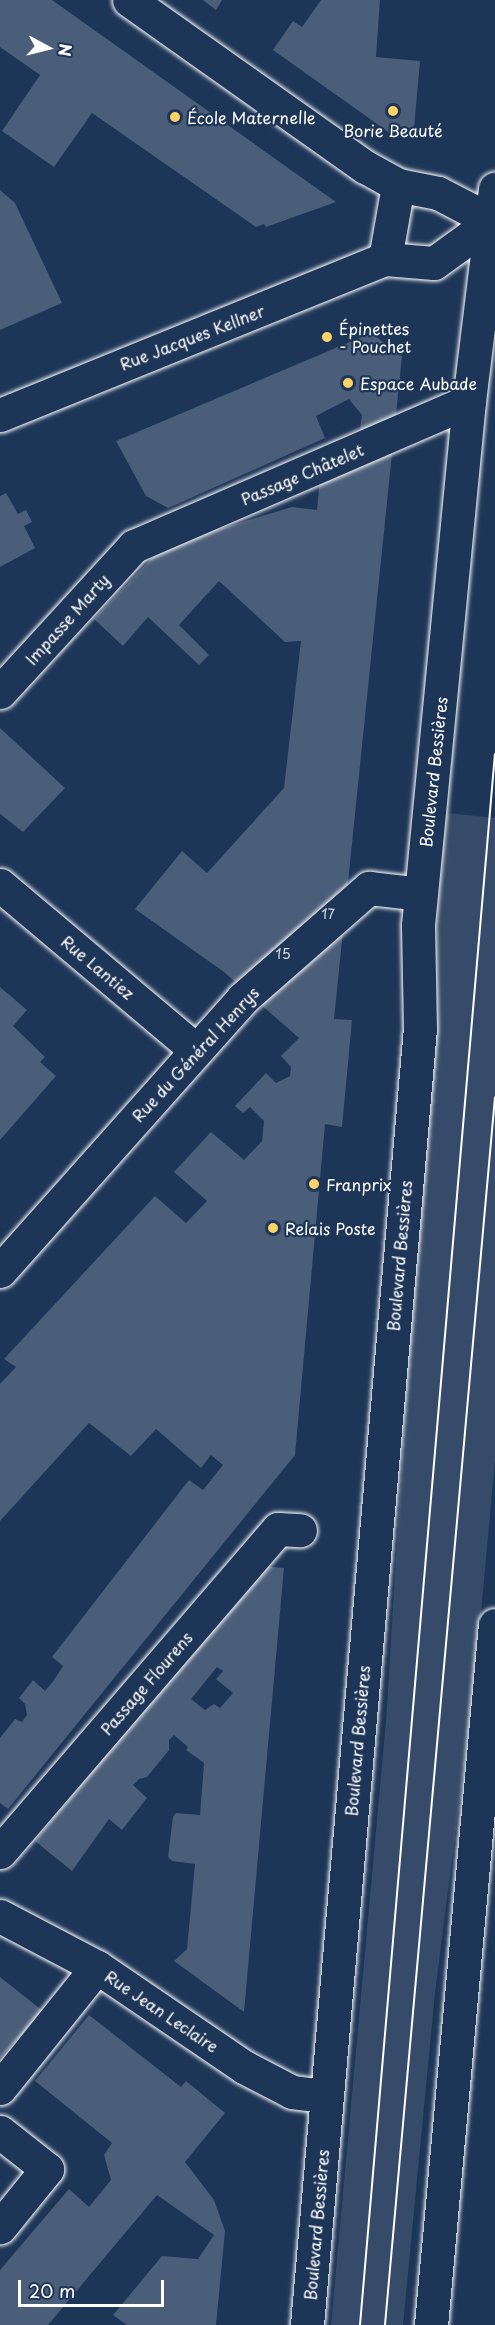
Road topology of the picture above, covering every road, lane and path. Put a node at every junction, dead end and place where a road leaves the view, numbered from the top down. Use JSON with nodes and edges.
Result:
{"nodes":[{"id":1,"x":129,"y":0,"type":"edge"},
{"id":2,"x":398,"y":185,"type":"junction"},
{"id":3,"x":495,"y":189,"type":"edge"},
{"id":4,"x":493,"y":221,"type":"edge"},
{"id":5,"x":385,"y":259,"type":"junction"},
{"id":6,"x":469,"y":402,"type":"junction"},
{"id":7,"x":0,"y":415,"type":"edge"},
{"id":8,"x":134,"y":546,"type":"joint"},
{"id":9,"x":0,"y":692,"type":"edge"},
{"id":10,"x":0,"y":885,"type":"edge"},
{"id":11,"x":421,"y":894,"type":"junction"},
{"id":12,"x":195,"y":1049,"type":"junction"},
{"id":13,"x":0,"y":1271,"type":"edge"},
{"id":14,"x":300,"y":1530,"type":"dead end"},
{"id":15,"x":495,"y":1625,"type":"edge"},
{"id":16,"x":0,"y":1852,"type":"edge"},
{"id":17,"x":0,"y":1916,"type":"edge"},
{"id":18,"x":97,"y":1967,"type":"junction"},
{"id":19,"x":0,"y":2088,"type":"edge"},
{"id":20,"x":327,"y":2096,"type":"junction"},
{"id":21,"x":0,"y":2132,"type":"edge"},
{"id":22,"x":0,"y":2228,"type":"edge"},
{"id":23,"x":307,"y":2325,"type":"edge"},
{"id":24,"x":431,"y":2325,"type":"edge"}],
"edges":[{"from":1,"to":2,"type":"main road"},
{"from":2,"to":4,"type":"main road"},
{"from":2,"to":5,"type":"main road"},
{"from":3,"to":4,"type":"main road","name":"Boulevard Bessières"},
{"from":4,"to":5,"type":"main road","name":"Rue Jacques Kellner"},
{"from":4,"to":6,"type":"main road","name":"Boulevard Bessières"},
{"from":5,"to":7,"type":"main road","name":"Rue Jacques Kellner"},
{"from":6,"to":8,"type":"main road","name":"Passage Châtelet"},
{"from":6,"to":11,"type":"main road","name":"Boulevard Bessières"},
{"from":8,"to":9,"type":"main road","name":"Impasse Marty"},
{"from":10,"to":12,"type":"main road","name":"Rue Lantiez"},
{"from":11,"to":12,"type":"main road","name":"Rue du Général Henrys"},
{"from":11,"to":20,"type":"main road","name":"Boulevard Bessières"},
{"from":12,"to":13,"type":"main road","name":"Rue du Général Henrys"},
{"from":14,"to":16,"type":"main road","name":"Passage Flourens"},
{"from":15,"to":24,"type":"main road"},
{"from":17,"to":18,"type":"main road","name":"Rue Jean Leclaire"},
{"from":18,"to":19,"type":"main road"},
{"from":18,"to":20,"type":"main road","name":"Rue Jean Leclaire"},
{"from":20,"to":23,"type":"main road","name":"Boulevard Bessières"},
{"from":21,"to":22,"type":"main road"}]}
